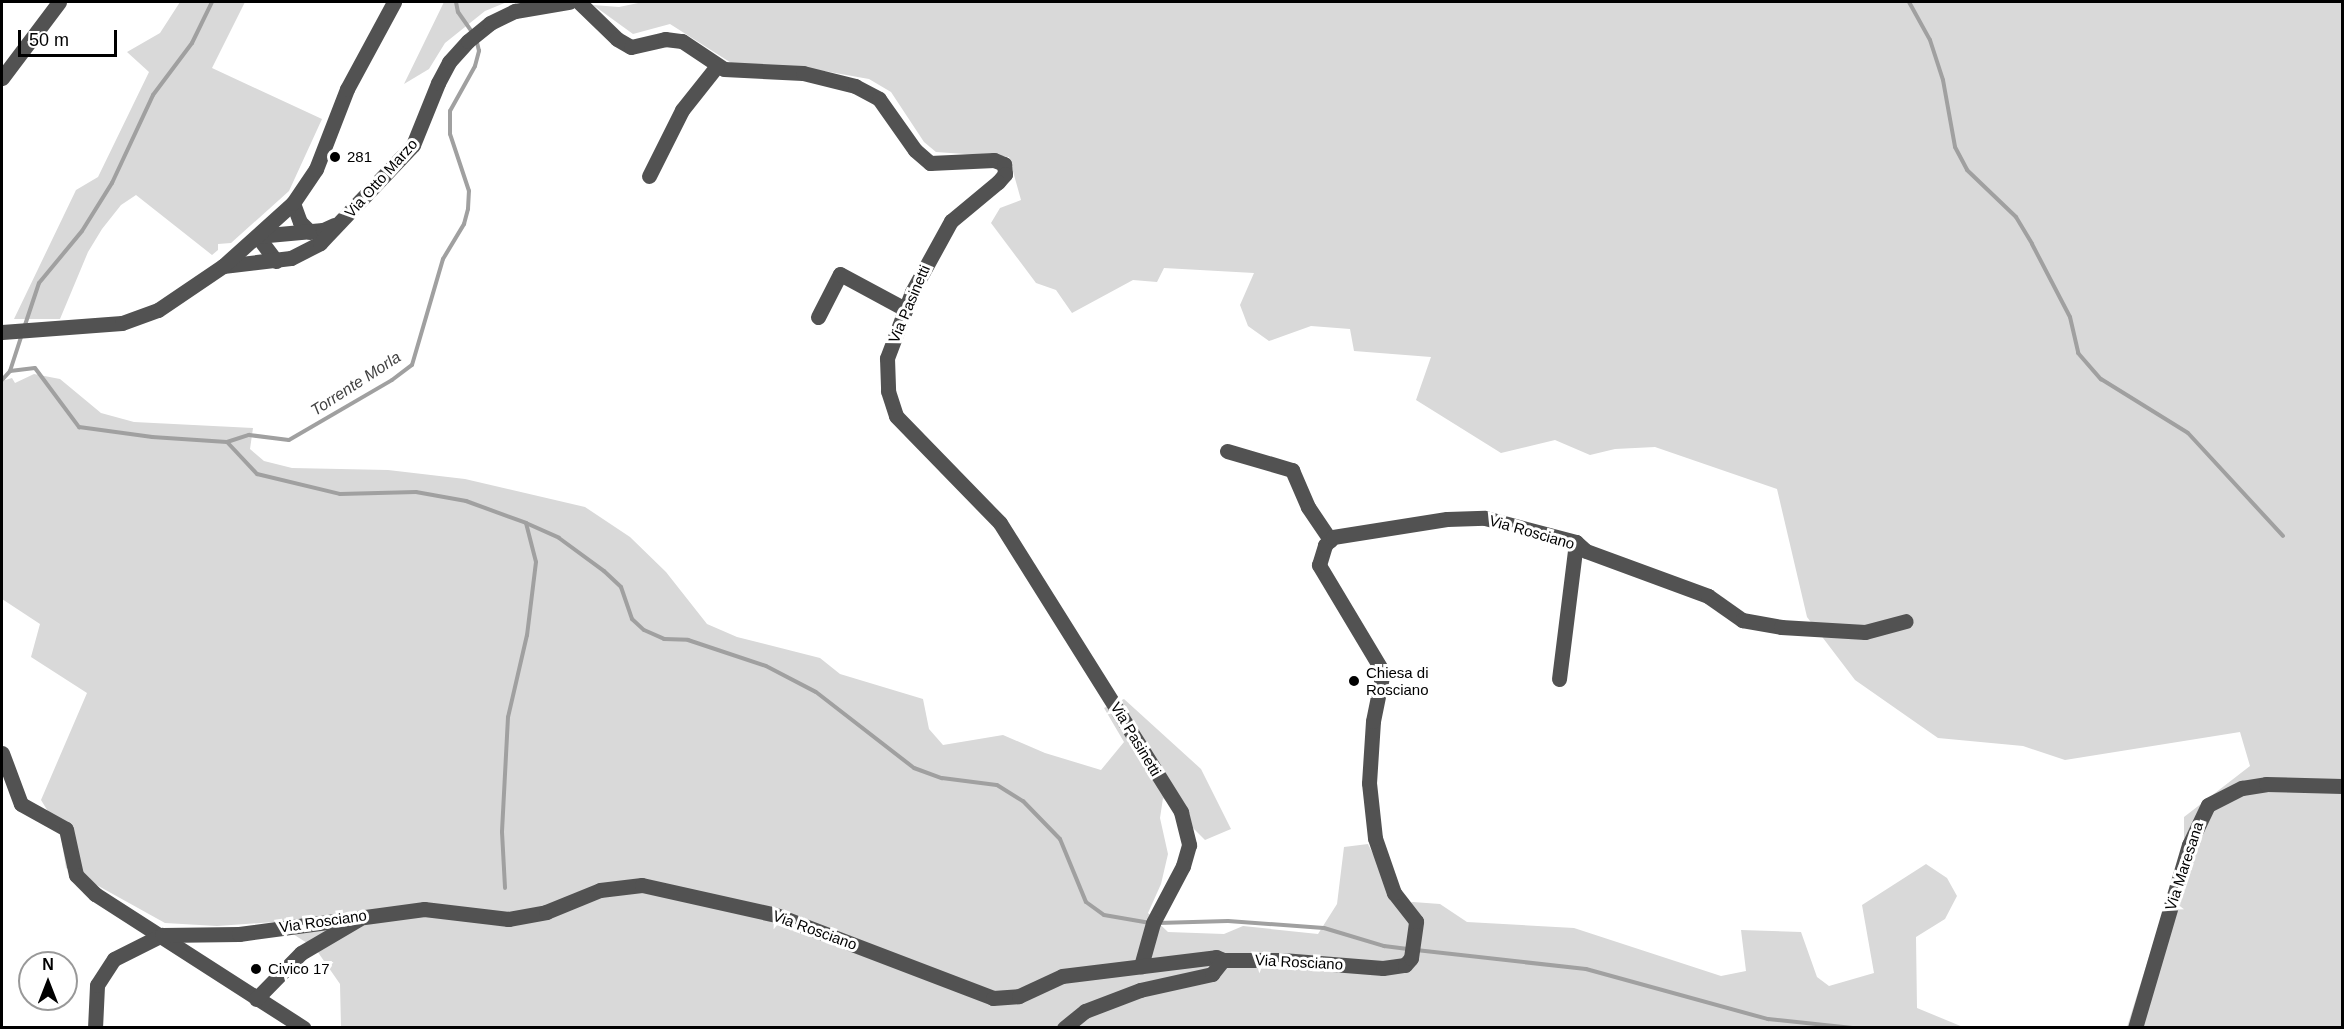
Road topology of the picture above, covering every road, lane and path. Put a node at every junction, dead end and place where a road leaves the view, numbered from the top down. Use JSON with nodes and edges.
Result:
{"nodes":[{"id":1,"x":59,"y":2,"type":"edge"},
{"id":2,"x":394,"y":2,"type":"edge"},
{"id":3,"x":569,"y":2,"type":"edge"},
{"id":4,"x":579,"y":2,"type":"edge"},
{"id":5,"x":717,"y":66,"type":"junction"},
{"id":6,"x":2,"y":78,"type":"edge"},
{"id":7,"x":649,"y":176,"type":"dead end"},
{"id":8,"x":293,"y":203,"type":"junction"},
{"id":9,"x":340,"y":223,"type":"junction"},
{"id":10,"x":310,"y":232,"type":"junction"},
{"id":11,"x":257,"y":236,"type":"junction"},
{"id":12,"x":276,"y":261,"type":"junction"},
{"id":13,"x":223,"y":266,"type":"junction"},
{"id":14,"x":905,"y":309,"type":"junction"},
{"id":15,"x":818,"y":317,"type":"dead end"},
{"id":16,"x":5,"y":332,"type":"edge"},
{"id":17,"x":1227,"y":451,"type":"dead end"},
{"id":18,"x":1330,"y":540,"type":"junction"},
{"id":19,"x":1576,"y":542,"type":"junction"},
{"id":20,"x":1906,"y":621,"type":"dead end"},
{"id":21,"x":1559,"y":680,"type":"dead end"},
{"id":22,"x":2,"y":753,"type":"edge"},
{"id":23,"x":2343,"y":786,"type":"edge"},
{"id":24,"x":366,"y":914,"type":"junction"},
{"id":25,"x":162,"y":935,"type":"junction"},
{"id":26,"x":1223,"y":960,"type":"junction"},
{"id":27,"x":1141,"y":966,"type":"junction"},
{"id":28,"x":256,"y":999,"type":"junction"},
{"id":29,"x":94,"y":1028,"type":"edge"},
{"id":30,"x":304,"y":1028,"type":"edge"},
{"id":31,"x":1064,"y":1028,"type":"edge"},
{"id":32,"x":2134,"y":1028,"type":"edge"}],
"edges":[{"from":1,"to":6,"type":"street"},
{"from":2,"to":8,"type":"street"},
{"from":3,"to":9,"type":"street","name":"Via Otto Marzo"},
{"from":4,"to":5,"type":"street","name":"Via Pasinetti"},
{"from":5,"to":7,"type":"street"},
{"from":5,"to":14,"type":"street","name":"Via Pasinetti"},
{"from":8,"to":10,"type":"street"},
{"from":8,"to":11,"type":"street"},
{"from":9,"to":10,"type":"street","name":"Via Otto Marzo"},
{"from":9,"to":12,"type":"street","name":"Via Otto Marzo"},
{"from":10,"to":11,"type":"street","name":"Via Otto Marzo"},
{"from":11,"to":12,"type":"street"},
{"from":11,"to":13,"type":"street"},
{"from":12,"to":13,"type":"street","name":"Via Otto Marzo"},
{"from":13,"to":16,"type":"street"},
{"from":14,"to":15,"type":"street"},
{"from":14,"to":27,"type":"street","name":"Via Pasinetti"},
{"from":17,"to":18,"type":"street"},
{"from":18,"to":19,"type":"street","name":"Via Rosciano"},
{"from":18,"to":26,"type":"street","name":"Via Rosciano"},
{"from":19,"to":20,"type":"street","name":"Via Rosciano"},
{"from":19,"to":21,"type":"street"},
{"from":22,"to":25,"type":"street"},
{"from":23,"to":32,"type":"street","name":"Via Maresana"},
{"from":24,"to":25,"type":"street","name":"Via Rosciano"},
{"from":24,"to":27,"type":"street","name":"Via Rosciano"},
{"from":24,"to":28,"type":"street"},
{"from":25,"to":28,"type":"street"},
{"from":25,"to":29,"type":"street"},
{"from":26,"to":27,"type":"street","name":"Via Rosciano"},
{"from":26,"to":31,"type":"street"},
{"from":28,"to":30,"type":"street"}]}
